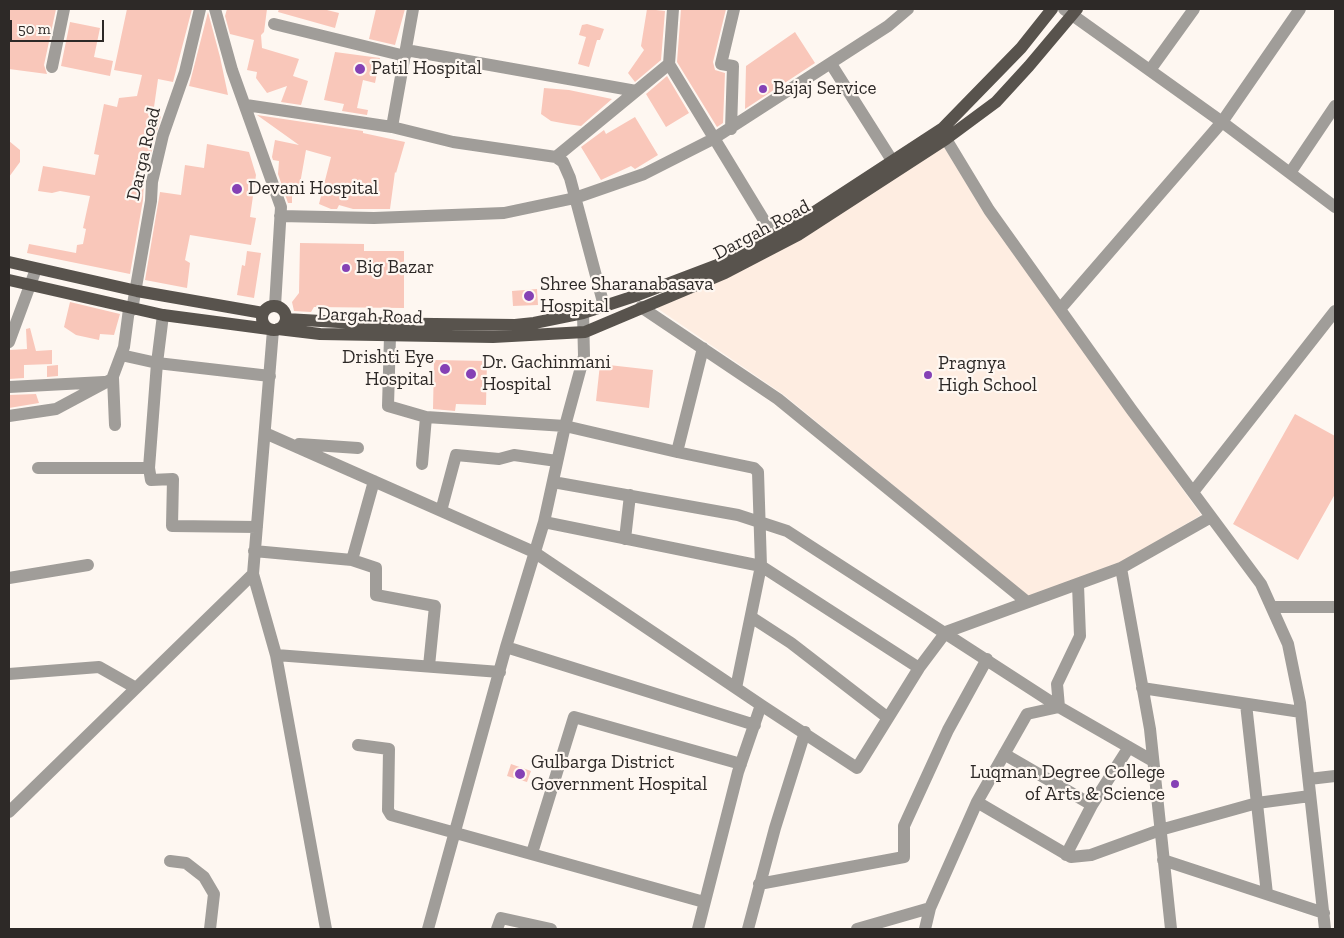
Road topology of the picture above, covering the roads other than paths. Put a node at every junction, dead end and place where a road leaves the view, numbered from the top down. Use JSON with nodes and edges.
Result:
{"nodes":[{"id":1,"x":64,"y":9,"type":"edge"},
{"id":2,"x":200,"y":9,"type":"edge"},
{"id":3,"x":215,"y":9,"type":"edge"},
{"id":4,"x":414,"y":9,"type":"edge"},
{"id":5,"x":670,"y":9,"type":"edge"},
{"id":6,"x":734,"y":9,"type":"edge"},
{"id":7,"x":908,"y":9,"type":"edge"},
{"id":8,"x":1052,"y":9,"type":"edge"},
{"id":9,"x":1194,"y":9,"type":"edge"},
{"id":10,"x":1300,"y":9,"type":"edge"},
{"id":11,"x":1071,"y":11,"type":"edge"},
{"id":12,"x":274,"y":24,"type":"dead end"},
{"id":13,"x":406,"y":53,"type":"junction"},
{"id":14,"x":669,"y":64,"type":"junction"},
{"id":15,"x":831,"y":64,"type":"junction"},
{"id":16,"x":52,"y":68,"type":"dead end"},
{"id":17,"x":1150,"y":70,"type":"junction"},
{"id":18,"x":636,"y":91,"type":"junction"},
{"id":19,"x":246,"y":105,"type":"junction"},
{"id":20,"x":1335,"y":106,"type":"edge"},
{"id":21,"x":1331,"y":121,"type":"edge"},
{"id":22,"x":1222,"y":122,"type":"junction"},
{"id":23,"x":392,"y":127,"type":"junction"},
{"id":24,"x":731,"y":129,"type":"junction"},
{"id":25,"x":713,"y":140,"type":"junction"},
{"id":26,"x":946,"y":140,"type":"junction"},
{"id":27,"x":556,"y":157,"type":"junction"},
{"id":28,"x":893,"y":162,"type":"junction"},
{"id":29,"x":1290,"y":173,"type":"junction"},
{"id":30,"x":575,"y":198,"type":"junction"},
{"id":31,"x":1335,"y":206,"type":"edge"},
{"id":32,"x":280,"y":216,"type":"junction"},
{"id":33,"x":773,"y":235,"type":"junction"},
{"id":34,"x":9,"y":262,"type":"edge"},
{"id":35,"x":36,"y":269,"type":"junction"},
{"id":36,"x":9,"y":280,"type":"edge"},
{"id":37,"x":30,"y":285,"type":"junction"},
{"id":38,"x":137,"y":291,"type":"junction"},
{"id":39,"x":275,"y":306,"type":"junction"},
{"id":40,"x":604,"y":306,"type":"junction"},
{"id":41,"x":641,"y":307,"type":"junction"},
{"id":42,"x":131,"y":309,"type":"junction"},
{"id":43,"x":1060,"y":309,"type":"junction"},
{"id":44,"x":1335,"y":311,"type":"edge"},
{"id":45,"x":582,"y":313,"type":"junction"},
{"id":46,"x":263,"y":314,"type":"junction"},
{"id":47,"x":163,"y":315,"type":"junction"},
{"id":48,"x":277,"y":327,"type":"junction"},
{"id":49,"x":584,"y":332,"type":"junction"},
{"id":50,"x":390,"y":336,"type":"junction"},
{"id":51,"x":9,"y":342,"type":"edge"},
{"id":52,"x":703,"y":348,"type":"junction"},
{"id":53,"x":121,"y":355,"type":"junction"},
{"id":54,"x":157,"y":362,"type":"junction"},
{"id":55,"x":270,"y":376,"type":"junction"},
{"id":56,"x":110,"y":380,"type":"junction"},
{"id":57,"x":9,"y":387,"type":"edge"},
{"id":58,"x":9,"y":416,"type":"edge"},
{"id":59,"x":426,"y":417,"type":"junction"},
{"id":60,"x":115,"y":425,"type":"dead end"},
{"id":61,"x":565,"y":426,"type":"junction"},
{"id":62,"x":265,"y":433,"type":"junction"},
{"id":63,"x":289,"y":444,"type":"junction"},
{"id":64,"x":358,"y":448,"type":"dead end"},
{"id":65,"x":676,"y":452,"type":"junction"},
{"id":66,"x":557,"y":461,"type":"junction"},
{"id":67,"x":422,"y":464,"type":"dead end"},
{"id":68,"x":38,"y":468,"type":"dead end"},
{"id":69,"x":149,"y":468,"type":"junction"},
{"id":70,"x":374,"y":481,"type":"junction"},
{"id":71,"x":553,"y":482,"type":"junction"},
{"id":72,"x":1193,"y":492,"type":"junction"},
{"id":73,"x":630,"y":495,"type":"junction"},
{"id":74,"x":441,"y":511,"type":"junction"},
{"id":75,"x":1211,"y":517,"type":"junction"},
{"id":76,"x":544,"y":522,"type":"junction"},
{"id":77,"x":759,"y":522,"type":"junction"},
{"id":78,"x":257,"y":527,"type":"junction"},
{"id":79,"x":625,"y":539,"type":"junction"},
{"id":80,"x":254,"y":551,"type":"junction"},
{"id":81,"x":534,"y":552,"type":"junction"},
{"id":82,"x":352,"y":560,"type":"junction"},
{"id":83,"x":88,"y":565,"type":"dead end"},
{"id":84,"x":761,"y":566,"type":"junction"},
{"id":85,"x":1121,"y":568,"type":"junction"},
{"id":86,"x":253,"y":574,"type":"junction"},
{"id":87,"x":9,"y":578,"type":"edge"},
{"id":88,"x":1078,"y":585,"type":"junction"},
{"id":89,"x":1028,"y":602,"type":"junction"},
{"id":90,"x":1272,"y":607,"type":"junction"},
{"id":91,"x":1335,"y":608,"type":"edge"},
{"id":92,"x":751,"y":618,"type":"junction"},
{"id":93,"x":946,"y":632,"type":"junction"},
{"id":94,"x":506,"y":647,"type":"junction"},
{"id":95,"x":276,"y":655,"type":"junction"},
{"id":96,"x":986,"y":659,"type":"junction"},
{"id":97,"x":429,"y":666,"type":"junction"},
{"id":98,"x":919,"y":668,"type":"junction"},
{"id":99,"x":500,"y":672,"type":"junction"},
{"id":100,"x":9,"y":674,"type":"edge"},
{"id":101,"x":136,"y":688,"type":"junction"},
{"id":102,"x":736,"y":688,"type":"junction"},
{"id":103,"x":1142,"y":688,"type":"junction"},
{"id":104,"x":1246,"y":704,"type":"junction"},
{"id":105,"x":761,"y":705,"type":"junction"},
{"id":106,"x":1059,"y":707,"type":"junction"},
{"id":107,"x":1301,"y":712,"type":"junction"},
{"id":108,"x":888,"y":718,"type":"junction"},
{"id":109,"x":755,"y":725,"type":"junction"},
{"id":110,"x":805,"y":732,"type":"junction"},
{"id":111,"x":358,"y":745,"type":"dead end"},
{"id":112,"x":1129,"y":747,"type":"junction"},
{"id":113,"x":1004,"y":754,"type":"junction"},
{"id":114,"x":1153,"y":761,"type":"junction"},
{"id":115,"x":741,"y":764,"type":"junction"},
{"id":116,"x":1335,"y":776,"type":"edge"},
{"id":117,"x":1308,"y":780,"type":"junction"},
{"id":118,"x":1310,"y":796,"type":"junction"},
{"id":119,"x":977,"y":802,"type":"junction"},
{"id":120,"x":1257,"y":803,"type":"junction"},
{"id":121,"x":1092,"y":805,"type":"junction"},
{"id":122,"x":9,"y":812,"type":"edge"},
{"id":123,"x":1160,"y":830,"type":"junction"},
{"id":124,"x":456,"y":831,"type":"junction"},
{"id":125,"x":532,"y":853,"type":"junction"},
{"id":126,"x":1066,"y":855,"type":"junction"},
{"id":127,"x":1163,"y":860,"type":"junction"},
{"id":128,"x":170,"y":861,"type":"dead end"},
{"id":129,"x":759,"y":884,"type":"junction"},
{"id":130,"x":1267,"y":894,"type":"junction"},
{"id":131,"x":704,"y":902,"type":"junction"},
{"id":132,"x":930,"y":908,"type":"junction"},
{"id":133,"x":1324,"y":913,"type":"junction"},
{"id":134,"x":210,"y":929,"type":"edge"},
{"id":135,"x":326,"y":929,"type":"edge"},
{"id":136,"x":428,"y":929,"type":"edge"},
{"id":137,"x":497,"y":929,"type":"edge"},
{"id":138,"x":551,"y":929,"type":"edge"},
{"id":139,"x":698,"y":929,"type":"edge"},
{"id":140,"x":748,"y":929,"type":"edge"},
{"id":141,"x":857,"y":929,"type":"edge"},
{"id":142,"x":925,"y":929,"type":"edge"},
{"id":143,"x":1172,"y":929,"type":"edge"},
{"id":144,"x":1326,"y":929,"type":"edge"}],
"edges":[{"from":1,"to":16,"type":"street"},
{"from":2,"to":38,"type":"street","name":"Darga Road"},
{"from":3,"to":19,"type":"street"},
{"from":4,"to":13,"type":"street"},
{"from":5,"to":14,"type":"street"},
{"from":6,"to":24,"type":"street"},
{"from":7,"to":15,"type":"street"},
{"from":8,"to":28,"type":"main road","name":"Dargah Road"},
{"from":9,"to":17,"type":"street"},
{"from":10,"to":22,"type":"street"},
{"from":11,"to":17,"type":"street"},
{"from":11,"to":26,"type":"main road","name":"Dargah Road"},
{"from":12,"to":13,"type":"street"},
{"from":13,"to":18,"type":"street"},
{"from":13,"to":23,"type":"street"},
{"from":14,"to":18,"type":"street"},
{"from":14,"to":25,"type":"street"},
{"from":15,"to":24,"type":"street"},
{"from":15,"to":28,"type":"street"},
{"from":17,"to":22,"type":"street"},
{"from":18,"to":27,"type":"street"},
{"from":19,"to":23,"type":"street"},
{"from":19,"to":32,"type":"street"},
{"from":20,"to":21,"type":"street"},
{"from":21,"to":29,"type":"street"},
{"from":22,"to":29,"type":"street"},
{"from":22,"to":43,"type":"street"},
{"from":23,"to":27,"type":"street"},
{"from":24,"to":25,"type":"street"},
{"from":25,"to":30,"type":"street"},
{"from":25,"to":33,"type":"street"},
{"from":26,"to":41,"type":"main road","name":"Dargah Road"},
{"from":26,"to":43,"type":"street"},
{"from":27,"to":30,"type":"street"},
{"from":28,"to":33,"type":"main road","name":"Dargah Road"},
{"from":29,"to":31,"type":"street"},
{"from":30,"to":32,"type":"street"},
{"from":30,"to":40,"type":"street"},
{"from":32,"to":39,"type":"street"},
{"from":33,"to":40,"type":"main road","name":"Dargah Road"},
{"from":34,"to":35,"type":"main road"},
{"from":35,"to":37,"type":"street"},
{"from":35,"to":38,"type":"main road"},
{"from":36,"to":37,"type":"main road","name":"Dargah Road"},
{"from":37,"to":42,"type":"main road","name":"Dargah Road"},
{"from":37,"to":51,"type":"street"},
{"from":38,"to":42,"type":"street","name":"Darga Road"},
{"from":38,"to":46,"type":"main road"},
{"from":39,"to":46,"type":"main road"},
{"from":39,"to":48,"type":"main road"},
{"from":40,"to":45,"type":"main road","name":"Dargah Road"},
{"from":41,"to":49,"type":"main road","name":"Dargah Road"},
{"from":41,"to":52,"type":"street"},
{"from":42,"to":47,"type":"main road","name":"Dargah Road"},
{"from":42,"to":53,"type":"street","name":"Darga Road"},
{"from":43,"to":72,"type":"street"},
{"from":44,"to":72,"type":"street"},
{"from":45,"to":48,"type":"main road","name":"Dargah Road"},
{"from":45,"to":49,"type":"street"},
{"from":46,"to":48,"type":"main road"},
{"from":47,"to":48,"type":"main road","name":"Dargah Road"},
{"from":47,"to":54,"type":"street"},
{"from":48,"to":50,"type":"main road","name":"Dargah Road"},
{"from":48,"to":55,"type":"street"},
{"from":49,"to":50,"type":"main road","name":"Dargah Road"},
{"from":49,"to":61,"type":"street"},
{"from":50,"to":59,"type":"street"},
{"from":52,"to":65,"type":"street"},
{"from":52,"to":89,"type":"street"},
{"from":53,"to":54,"type":"street"},
{"from":53,"to":56,"type":"street","name":"Darga Road"},
{"from":54,"to":55,"type":"street"},
{"from":54,"to":69,"type":"street"},
{"from":55,"to":62,"type":"street"},
{"from":56,"to":57,"type":"street"},
{"from":56,"to":58,"type":"street"},
{"from":56,"to":60,"type":"street"},
{"from":59,"to":61,"type":"street"},
{"from":59,"to":67,"type":"street"},
{"from":61,"to":65,"type":"street"},
{"from":61,"to":66,"type":"street"},
{"from":62,"to":63,"type":"street"},
{"from":62,"to":78,"type":"street"},
{"from":63,"to":64,"type":"street"},
{"from":63,"to":70,"type":"street"},
{"from":65,"to":77,"type":"street"},
{"from":66,"to":71,"type":"street"},
{"from":66,"to":74,"type":"street"},
{"from":68,"to":69,"type":"street"},
{"from":69,"to":78,"type":"street"},
{"from":70,"to":74,"type":"street"},
{"from":70,"to":82,"type":"street"},
{"from":71,"to":73,"type":"street"},
{"from":71,"to":76,"type":"street"},
{"from":72,"to":75,"type":"street"},
{"from":73,"to":77,"type":"street"},
{"from":73,"to":79,"type":"street"},
{"from":74,"to":81,"type":"street"},
{"from":75,"to":85,"type":"street"},
{"from":75,"to":90,"type":"street"},
{"from":76,"to":79,"type":"street"},
{"from":76,"to":81,"type":"street"},
{"from":77,"to":84,"type":"street"},
{"from":77,"to":93,"type":"street"},
{"from":78,"to":80,"type":"street"},
{"from":79,"to":84,"type":"street"},
{"from":80,"to":82,"type":"street"},
{"from":80,"to":86,"type":"street"},
{"from":81,"to":94,"type":"street"},
{"from":81,"to":102,"type":"street"},
{"from":82,"to":97,"type":"street"},
{"from":83,"to":87,"type":"street"},
{"from":84,"to":92,"type":"street"},
{"from":84,"to":98,"type":"street"},
{"from":85,"to":88,"type":"street"},
{"from":85,"to":103,"type":"street"},
{"from":86,"to":95,"type":"street"},
{"from":86,"to":101,"type":"street"},
{"from":88,"to":89,"type":"street"},
{"from":88,"to":106,"type":"street"},
{"from":89,"to":93,"type":"street"},
{"from":90,"to":91,"type":"street"},
{"from":90,"to":107,"type":"street"},
{"from":92,"to":102,"type":"street"},
{"from":92,"to":108,"type":"street"},
{"from":93,"to":96,"type":"street"},
{"from":93,"to":98,"type":"street"},
{"from":94,"to":99,"type":"street"},
{"from":94,"to":109,"type":"street"},
{"from":95,"to":97,"type":"street"},
{"from":95,"to":135,"type":"street"},
{"from":96,"to":106,"type":"street"},
{"from":96,"to":129,"type":"street"},
{"from":97,"to":99,"type":"street"},
{"from":98,"to":108,"type":"street"},
{"from":99,"to":124,"type":"street"},
{"from":100,"to":101,"type":"street"},
{"from":101,"to":122,"type":"street"},
{"from":102,"to":105,"type":"street"},
{"from":103,"to":104,"type":"street"},
{"from":103,"to":114,"type":"street"},
{"from":104,"to":107,"type":"street"},
{"from":104,"to":120,"type":"street"},
{"from":105,"to":109,"type":"street"},
{"from":105,"to":110,"type":"street"},
{"from":106,"to":112,"type":"street"},
{"from":106,"to":113,"type":"street"},
{"from":107,"to":117,"type":"street"},
{"from":108,"to":110,"type":"street"},
{"from":109,"to":115,"type":"street"},
{"from":110,"to":129,"type":"street"},
{"from":111,"to":124,"type":"street"},
{"from":112,"to":114,"type":"street"},
{"from":112,"to":121,"type":"street"},
{"from":113,"to":119,"type":"street"},
{"from":113,"to":121,"type":"street"},
{"from":114,"to":123,"type":"street"},
{"from":115,"to":125,"type":"street"},
{"from":115,"to":131,"type":"street"},
{"from":116,"to":117,"type":"street"},
{"from":117,"to":118,"type":"street"},
{"from":118,"to":120,"type":"street"},
{"from":118,"to":133,"type":"street"},
{"from":119,"to":126,"type":"street"},
{"from":119,"to":132,"type":"street"},
{"from":120,"to":123,"type":"street"},
{"from":120,"to":130,"type":"street"},
{"from":121,"to":126,"type":"street"},
{"from":123,"to":126,"type":"street"},
{"from":123,"to":127,"type":"street"},
{"from":124,"to":125,"type":"street"},
{"from":124,"to":136,"type":"street"},
{"from":125,"to":131,"type":"street"},
{"from":127,"to":130,"type":"street"},
{"from":127,"to":143,"type":"street"},
{"from":128,"to":134,"type":"street"},
{"from":129,"to":140,"type":"street"},
{"from":130,"to":133,"type":"street"},
{"from":131,"to":139,"type":"street"},
{"from":132,"to":141,"type":"street"},
{"from":132,"to":142,"type":"street"},
{"from":133,"to":144,"type":"street"},
{"from":137,"to":138,"type":"street"}]}
